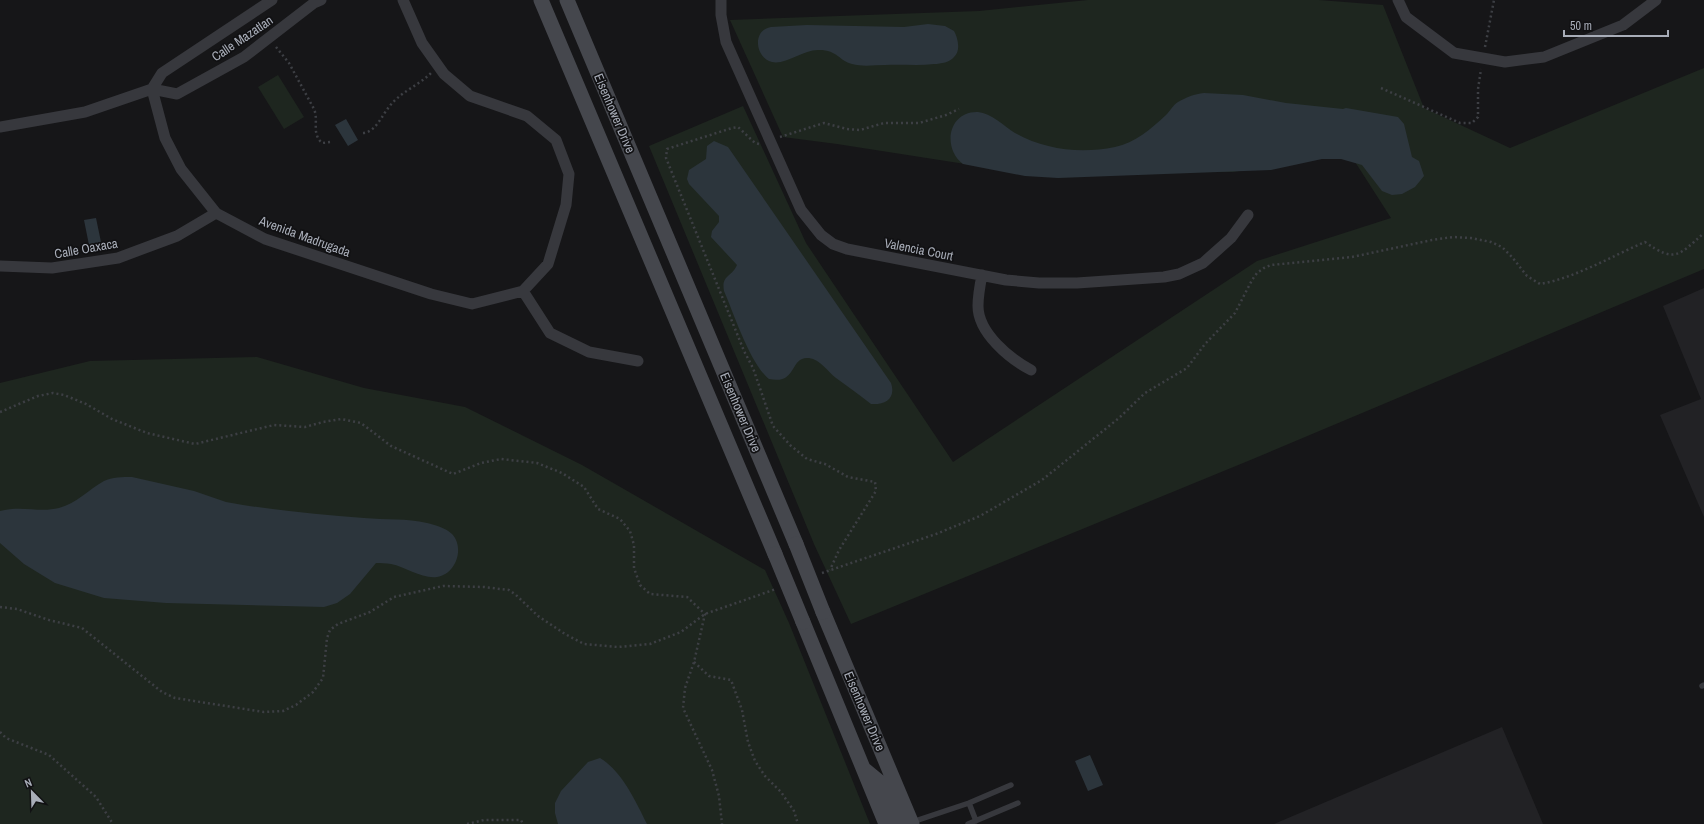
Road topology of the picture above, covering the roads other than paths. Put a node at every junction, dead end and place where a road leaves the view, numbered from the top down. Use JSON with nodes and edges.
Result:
{"nodes":[{"id":1,"x":272,"y":0,"type":"edge"},
{"id":2,"x":403,"y":0,"type":"edge"},
{"id":3,"x":541,"y":0,"type":"edge"},
{"id":4,"x":567,"y":0,"type":"edge"},
{"id":5,"x":721,"y":0,"type":"edge"},
{"id":6,"x":1398,"y":0,"type":"edge"},
{"id":7,"x":1656,"y":0,"type":"edge"},
{"id":8,"x":315,"y":1,"type":"edge"},
{"id":9,"x":152,"y":90,"type":"junction"},
{"id":10,"x":0,"y":127,"type":"edge"},
{"id":11,"x":216,"y":213,"type":"junction"},
{"id":12,"x":1248,"y":215,"type":"dead end"},
{"id":13,"x":0,"y":266,"type":"edge"},
{"id":14,"x":982,"y":275,"type":"junction"},
{"id":15,"x":523,"y":291,"type":"junction"},
{"id":16,"x":638,"y":361,"type":"dead end"},
{"id":17,"x":1031,"y":370,"type":"dead end"},
{"id":18,"x":864,"y":769,"type":"junction"},
{"id":19,"x":1011,"y":785,"type":"dead end"},
{"id":20,"x":969,"y":803,"type":"junction"},
{"id":21,"x":1018,"y":803,"type":"dead end"},
{"id":22,"x":976,"y":820,"type":"junction"},
{"id":23,"x":908,"y":823,"type":"edge"},
{"id":24,"x":886,"y":824,"type":"edge"},
{"id":25,"x":968,"y":824,"type":"edge"}],
"edges":[{"from":1,"to":9,"type":"street","name":"Calle Mazatlan"},
{"from":2,"to":15,"type":"street"},
{"from":3,"to":18,"type":"main road","name":"Eisenhower Drive","bridge":true},
{"from":4,"to":23,"type":"main road","name":"Eisenhower Drive","bridge":true},
{"from":5,"to":14,"type":"street","name":"Valencia Court"},
{"from":6,"to":7,"type":"street"},
{"from":8,"to":9,"type":"street","name":"Calle Mazatlan"},
{"from":9,"to":10,"type":"street","name":"Calle Mazatlan"},
{"from":9,"to":11,"type":"street","name":"Avenida Madrugada"},
{"from":11,"to":13,"type":"street","name":"Calle Oaxaca"},
{"from":11,"to":15,"type":"street","name":"Avenida Madrugada"},
{"from":12,"to":14,"type":"street","name":"Valencia Court"},
{"from":14,"to":17,"type":"street"},
{"from":15,"to":16,"type":"street"},
{"from":18,"to":23,"type":"main road"},
{"from":18,"to":24,"type":"main road","name":"Eisenhower Drive"},
{"from":19,"to":20,"type":"lane"},
{"from":20,"to":22,"type":"lane"},
{"from":20,"to":23,"type":"lane"},
{"from":21,"to":22,"type":"lane"},
{"from":22,"to":25,"type":"lane"}]}
